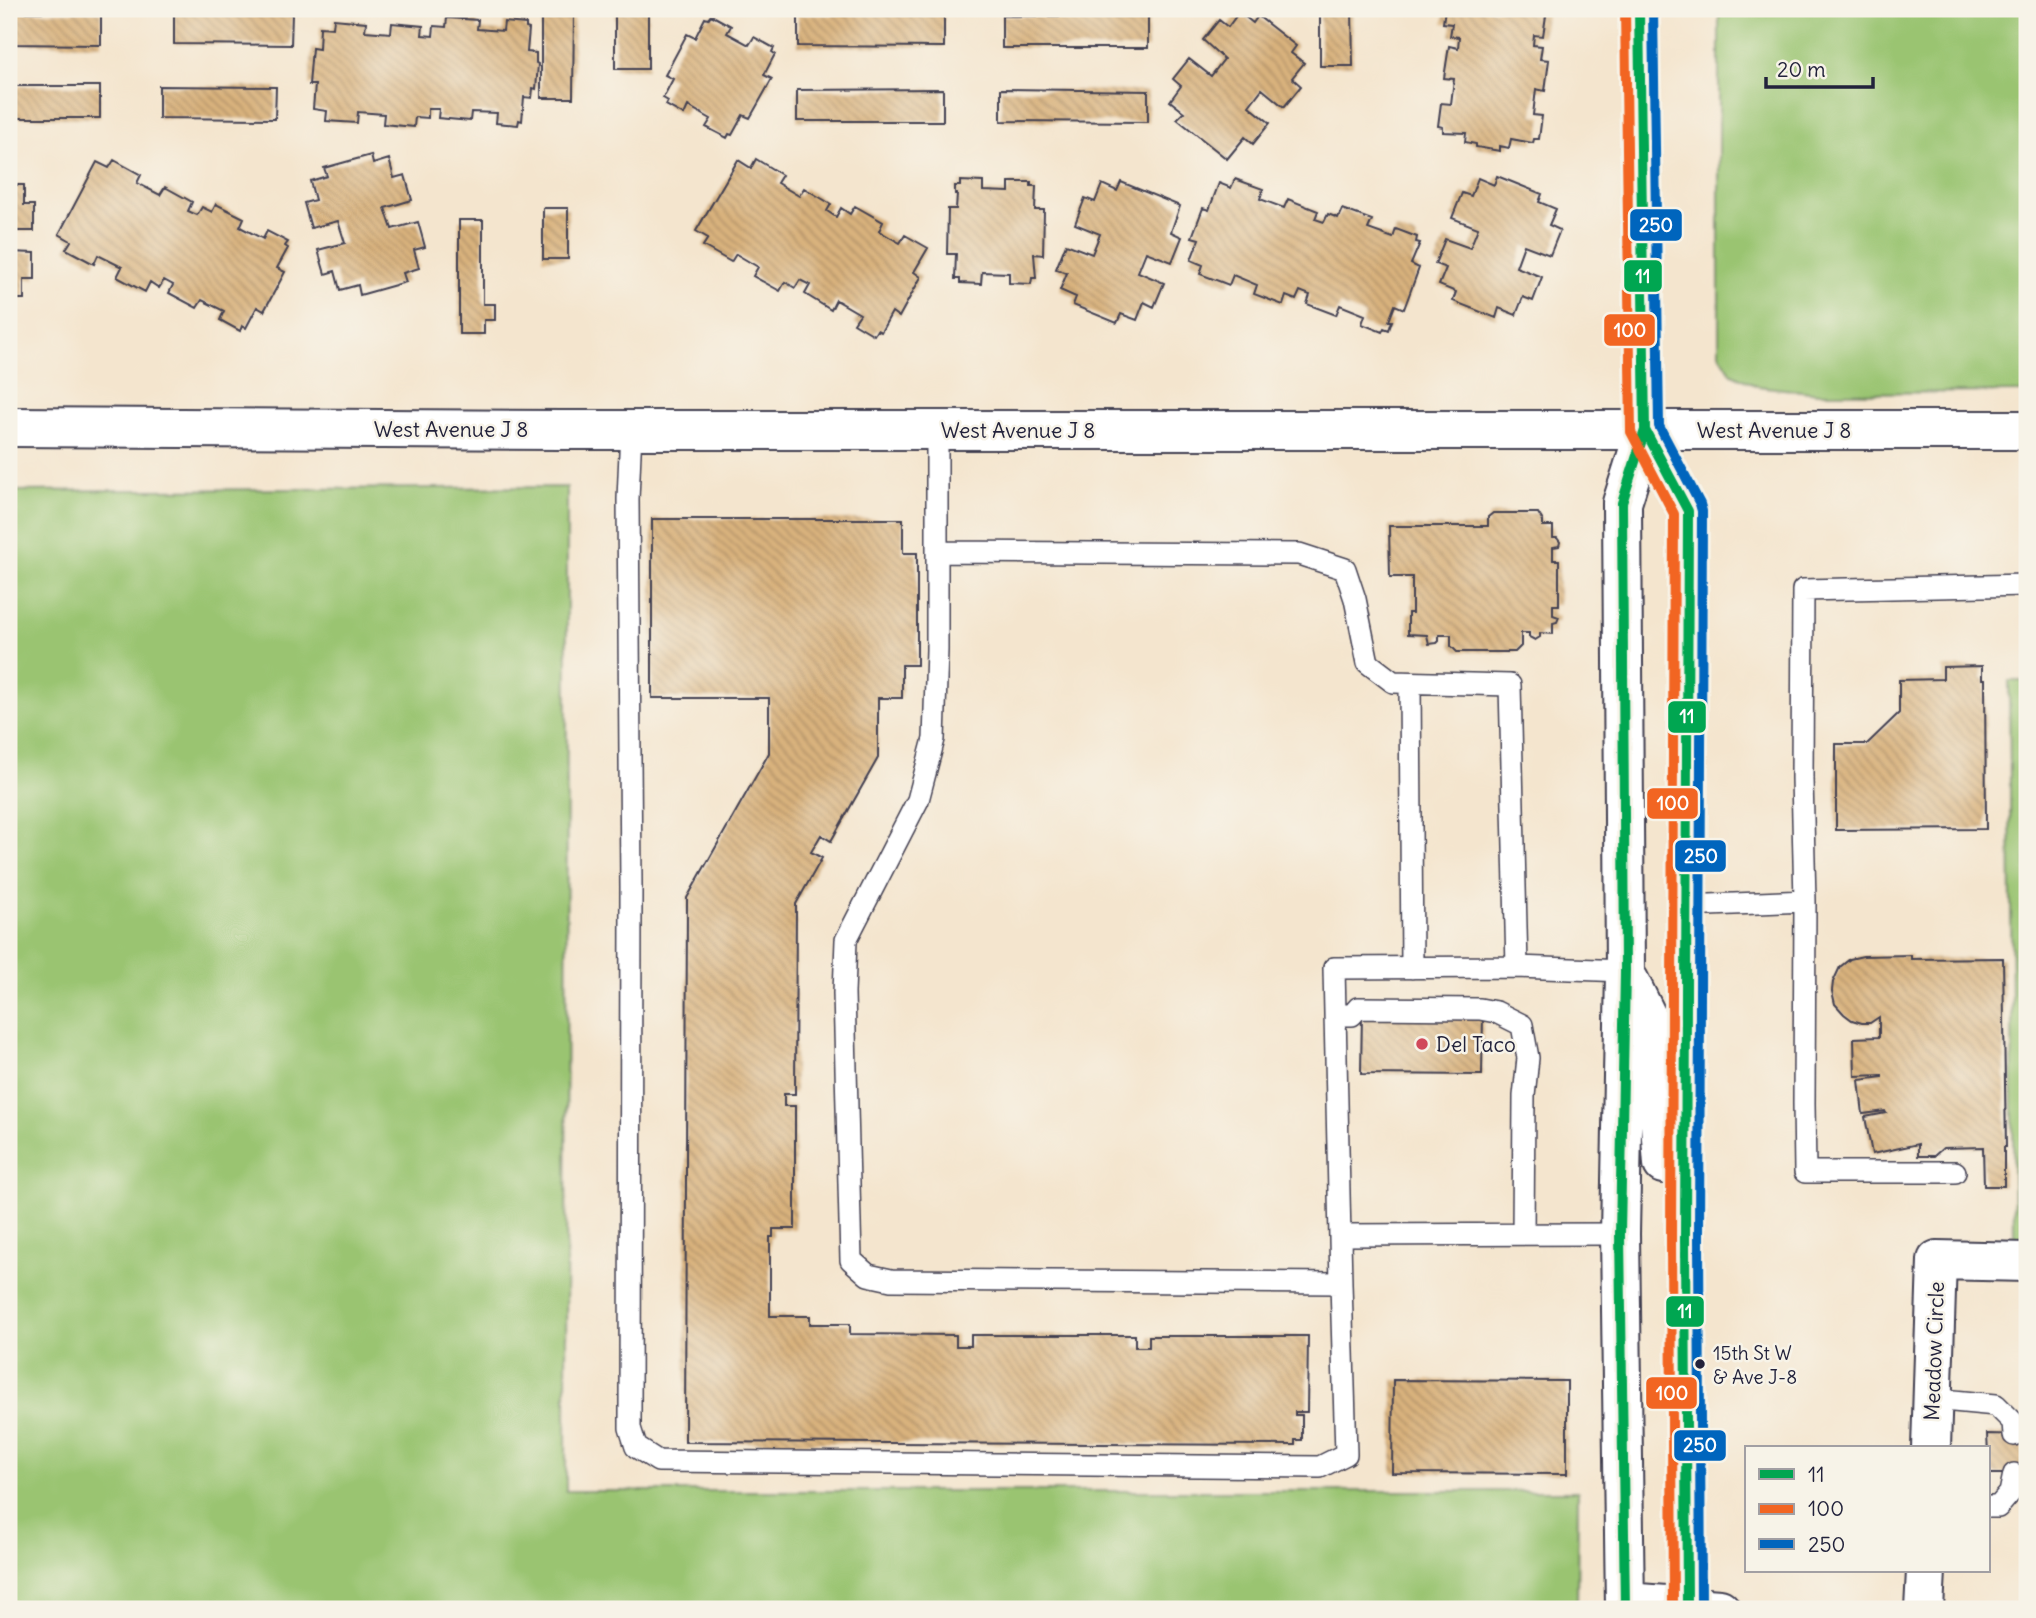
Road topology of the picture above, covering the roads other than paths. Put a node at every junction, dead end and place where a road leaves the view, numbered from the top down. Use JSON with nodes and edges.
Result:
{"nodes":[{"id":1,"x":1639,"y":9,"type":"edge"},
{"id":2,"x":9,"y":427,"type":"edge"},
{"id":3,"x":631,"y":430,"type":"junction"},
{"id":4,"x":937,"y":430,"type":"junction"},
{"id":5,"x":1645,"y":430,"type":"junction"},
{"id":6,"x":2027,"y":430,"type":"edge"},
{"id":7,"x":937,"y":552,"type":"junction"},
{"id":8,"x":2027,"y":585,"type":"edge"},
{"id":9,"x":1410,"y":683,"type":"junction"},
{"id":10,"x":1805,"y":901,"type":"junction"},
{"id":11,"x":1686,"y":906,"type":"junction"},
{"id":12,"x":1517,"y":967,"type":"junction"},
{"id":13,"x":1412,"y":968,"type":"junction"},
{"id":14,"x":1625,"y":971,"type":"junction"},
{"id":15,"x":1335,"y":1016,"type":"junction"},
{"id":16,"x":1955,"y":1172,"type":"dead end"},
{"id":17,"x":1522,"y":1234,"type":"junction"},
{"id":18,"x":1620,"y":1234,"type":"junction"},
{"id":19,"x":1341,"y":1235,"type":"junction"},
{"id":20,"x":1685,"y":1244,"type":"junction"},
{"id":21,"x":2027,"y":1262,"type":"edge"},
{"id":22,"x":1341,"y":1283,"type":"junction"},
{"id":23,"x":1932,"y":1399,"type":"junction"},
{"id":24,"x":2014,"y":1435,"type":"dead end"},
{"id":25,"x":1931,"y":1446,"type":"edge"},
{"id":26,"x":2014,"y":1474,"type":"dead end"},
{"id":27,"x":1990,"y":1507,"type":"edge"},
{"id":28,"x":1926,"y":1572,"type":"edge"},
{"id":29,"x":1625,"y":1606,"type":"edge"},
{"id":30,"x":1698,"y":1609,"type":"edge"},
{"id":31,"x":1924,"y":1609,"type":"edge"}],
"edges":[{"from":1,"to":5,"type":"street"},
{"from":2,"to":3,"type":"street","name":"West Avenue J 8"},
{"from":3,"to":4,"type":"street","name":"West Avenue J 8"},
{"from":3,"to":22,"type":"lane"},
{"from":4,"to":5,"type":"street","name":"West Avenue J 8"},
{"from":4,"to":7,"type":"lane"},
{"from":5,"to":6,"type":"street","name":"West Avenue J 8"},
{"from":5,"to":11,"type":"street"},
{"from":5,"to":14,"type":"street"},
{"from":7,"to":9,"type":"lane"},
{"from":7,"to":22,"type":"lane"},
{"from":8,"to":10,"type":"lane"},
{"from":9,"to":12,"type":"lane"},
{"from":9,"to":13,"type":"lane"},
{"from":10,"to":11,"type":"lane"},
{"from":10,"to":16,"type":"lane"},
{"from":11,"to":20,"type":"street"},
{"from":12,"to":13,"type":"lane"},
{"from":12,"to":14,"type":"lane"},
{"from":13,"to":15,"type":"lane"},
{"from":14,"to":18,"type":"street"},
{"from":14,"to":20,"type":"street"},
{"from":15,"to":17,"type":"lane"},
{"from":15,"to":19,"type":"lane"},
{"from":17,"to":18,"type":"lane"},
{"from":17,"to":19,"type":"lane"},
{"from":18,"to":29,"type":"street"},
{"from":19,"to":22,"type":"lane"},
{"from":20,"to":30,"type":"street"},
{"from":21,"to":23,"type":"street","name":"Meadow Circle"},
{"from":23,"to":24,"type":"lane"},
{"from":23,"to":25,"type":"street","name":"Meadow Circle"},
{"from":26,"to":27,"type":"lane"},
{"from":28,"to":31,"type":"street"},
{"from":29,"to":30,"type":"street"}]}
